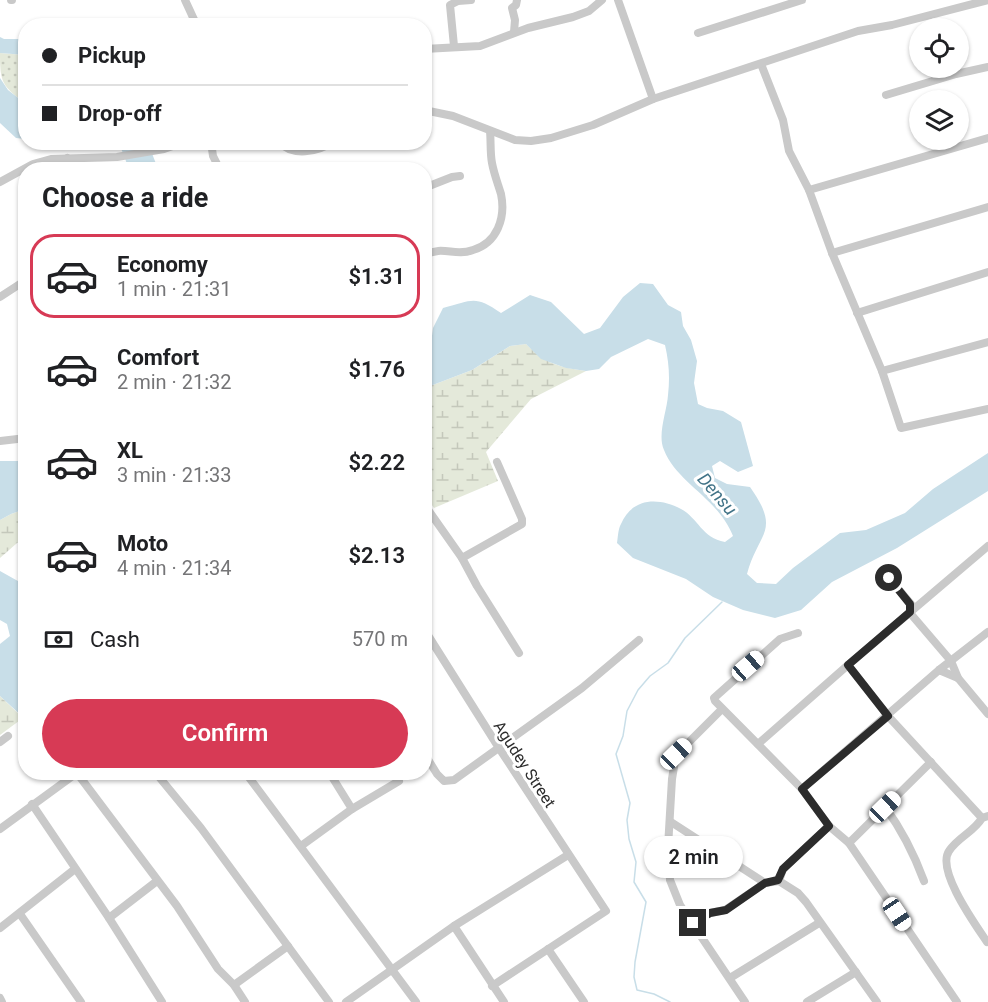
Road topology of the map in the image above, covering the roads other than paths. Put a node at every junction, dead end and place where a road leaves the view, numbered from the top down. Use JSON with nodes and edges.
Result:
{"nodes":[{"id":1,"x":185,"y":0,"type":"edge"},
{"id":2,"x":471,"y":0,"type":"edge"},
{"id":3,"x":517,"y":0,"type":"edge"},
{"id":4,"x":602,"y":0,"type":"edge"},
{"id":5,"x":618,"y":0,"type":"edge"},
{"id":6,"x":802,"y":0,"type":"edge"},
{"id":7,"x":988,"y":0,"type":"edge"},
{"id":8,"x":193,"y":18,"type":"edge"},
{"id":9,"x":514,"y":32,"type":"junction"},
{"id":10,"x":699,"y":33,"type":"dead end"},
{"id":11,"x":454,"y":46,"type":"junction"},
{"id":12,"x":432,"y":48,"type":"edge"},
{"id":13,"x":761,"y":64,"type":"junction"},
{"id":14,"x":988,"y":67,"type":"edge"},
{"id":15,"x":886,"y":95,"type":"dead end"},
{"id":16,"x":653,"y":99,"type":"junction"},
{"id":17,"x":432,"y":112,"type":"edge"},
{"id":18,"x":490,"y":131,"type":"junction"},
{"id":19,"x":988,"y":138,"type":"edge"},
{"id":20,"x":153,"y":150,"type":"edge"},
{"id":21,"x":287,"y":150,"type":"edge"},
{"id":22,"x":308,"y":150,"type":"edge"},
{"id":23,"x":67,"y":158,"type":"junction"},
{"id":24,"x":40,"y":162,"type":"edge"},
{"id":25,"x":69,"y":162,"type":"edge"},
{"id":26,"x":18,"y":172,"type":"edge"},
{"id":27,"x":460,"y":176,"type":"dead end"},
{"id":28,"x":0,"y":182,"type":"edge"},
{"id":29,"x":432,"y":185,"type":"edge"},
{"id":30,"x":809,"y":190,"type":"junction"},
{"id":31,"x":988,"y":207,"type":"edge"},
{"id":32,"x":432,"y":251,"type":"edge"},
{"id":33,"x":832,"y":253,"type":"junction"},
{"id":34,"x":988,"y":272,"type":"edge"},
{"id":35,"x":18,"y":285,"type":"edge"},
{"id":36,"x":0,"y":297,"type":"edge"},
{"id":37,"x":857,"y":313,"type":"junction"},
{"id":38,"x":988,"y":342,"type":"edge"},
{"id":39,"x":882,"y":371,"type":"junction"},
{"id":40,"x":988,"y":409,"type":"edge"},
{"id":41,"x":18,"y":439,"type":"edge"},
{"id":42,"x":0,"y":441,"type":"edge"},
{"id":43,"x":497,"y":462,"type":"dead end"},
{"id":44,"x":432,"y":515,"type":"edge"},
{"id":45,"x":988,"y":546,"type":"edge"},
{"id":46,"x":462,"y":558,"type":"junction"},
{"id":47,"x":889,"y":578,"type":"dead end"},
{"id":48,"x":910,"y":612,"type":"junction"},
{"id":49,"x":988,"y":632,"type":"edge"},
{"id":50,"x":798,"y":633,"type":"dead end"},
{"id":51,"x":639,"y":640,"type":"dead end"},
{"id":52,"x":432,"y":642,"type":"edge"},
{"id":53,"x":519,"y":653,"type":"dead end"},
{"id":54,"x":951,"y":661,"type":"junction"},
{"id":55,"x":848,"y":665,"type":"junction"},
{"id":56,"x":939,"y":670,"type":"junction"},
{"id":57,"x":958,"y":678,"type":"junction"},
{"id":58,"x":722,"y":709,"type":"junction"},
{"id":59,"x":988,"y":714,"type":"edge"},
{"id":60,"x":888,"y":716,"type":"junction"},
{"id":61,"x":8,"y":736,"type":"dead end"},
{"id":62,"x":0,"y":742,"type":"edge"},
{"id":63,"x":758,"y":744,"type":"junction"},
{"id":64,"x":499,"y":748,"type":"junction"},
{"id":65,"x":931,"y":762,"type":"junction"},
{"id":66,"x":432,"y":766,"type":"edge"},
{"id":67,"x":67,"y":780,"type":"edge"},
{"id":68,"x":82,"y":780,"type":"edge"},
{"id":69,"x":162,"y":780,"type":"edge"},
{"id":70,"x":251,"y":780,"type":"edge"},
{"id":71,"x":334,"y":780,"type":"edge"},
{"id":72,"x":399,"y":781,"type":"dead end"},
{"id":73,"x":802,"y":789,"type":"junction"},
{"id":74,"x":32,"y":804,"type":"junction"},
{"id":75,"x":885,"y":807,"type":"junction"},
{"id":76,"x":352,"y":809,"type":"junction"},
{"id":77,"x":985,"y":817,"type":"edge"},
{"id":78,"x":671,"y":822,"type":"junction"},
{"id":79,"x":829,"y":826,"type":"junction"},
{"id":80,"x":0,"y":829,"type":"edge"},
{"id":81,"x":849,"y":843,"type":"junction"},
{"id":82,"x":301,"y":846,"type":"junction"},
{"id":83,"x":568,"y":855,"type":"junction"},
{"id":84,"x":75,"y":869,"type":"junction"},
{"id":85,"x":778,"y":880,"type":"junction"},
{"id":86,"x":924,"y":880,"type":"dead end"},
{"id":87,"x":157,"y":881,"type":"junction"},
{"id":88,"x":765,"y":883,"type":"junction"},
{"id":89,"x":20,"y":914,"type":"junction"},
{"id":90,"x":109,"y":918,"type":"junction"},
{"id":91,"x":693,"y":923,"type":"junction"},
{"id":92,"x":819,"y":923,"type":"junction"},
{"id":93,"x":454,"y":926,"type":"junction"},
{"id":94,"x":0,"y":928,"type":"edge"},
{"id":95,"x":987,"y":942,"type":"edge"},
{"id":96,"x":288,"y":946,"type":"junction"},
{"id":97,"x":548,"y":949,"type":"junction"},
{"id":98,"x":392,"y":968,"type":"junction"},
{"id":99,"x":856,"y":972,"type":"junction"},
{"id":100,"x":730,"y":978,"type":"junction"},
{"id":101,"x":234,"y":985,"type":"junction"},
{"id":102,"x":492,"y":986,"type":"junction"},
{"id":103,"x":0,"y":998,"type":"edge"},
{"id":104,"x":2,"y":1002,"type":"edge"},
{"id":105,"x":81,"y":1002,"type":"edge"},
{"id":106,"x":162,"y":1002,"type":"edge"},
{"id":107,"x":245,"y":1002,"type":"edge"},
{"id":108,"x":329,"y":1002,"type":"edge"},
{"id":109,"x":346,"y":1002,"type":"edge"},
{"id":110,"x":416,"y":1002,"type":"edge"},
{"id":111,"x":504,"y":1002,"type":"edge"},
{"id":112,"x":584,"y":1002,"type":"edge"},
{"id":113,"x":745,"y":1002,"type":"edge"},
{"id":114,"x":807,"y":1002,"type":"edge"},
{"id":115,"x":877,"y":1002,"type":"edge"},
{"id":116,"x":957,"y":1002,"type":"edge"}],
"edges":[{"from":1,"to":8,"type":"street"},
{"from":2,"to":11,"type":"street"},
{"from":3,"to":9,"type":"street"},
{"from":4,"to":9,"type":"street"},
{"from":5,"to":16,"type":"street"},
{"from":6,"to":10,"type":"street"},
{"from":7,"to":13,"type":"street"},
{"from":9,"to":11,"type":"street"},
{"from":11,"to":12,"type":"street"},
{"from":13,"to":16,"type":"street"},
{"from":13,"to":30,"type":"street"},
{"from":14,"to":15,"type":"street"},
{"from":16,"to":18,"type":"street"},
{"from":17,"to":18,"type":"street"},
{"from":18,"to":32,"type":"street"},
{"from":19,"to":30,"type":"street"},
{"from":20,"to":23,"type":"street"},
{"from":21,"to":22,"type":"street"},
{"from":23,"to":24,"type":"street"},
{"from":23,"to":25,"type":"street"},
{"from":26,"to":28,"type":"street"},
{"from":27,"to":29,"type":"street"},
{"from":30,"to":33,"type":"street"},
{"from":31,"to":33,"type":"street"},
{"from":33,"to":37,"type":"street"},
{"from":34,"to":37,"type":"street"},
{"from":35,"to":36,"type":"street"},
{"from":37,"to":39,"type":"street"},
{"from":38,"to":39,"type":"street"},
{"from":39,"to":40,"type":"street"},
{"from":41,"to":42,"type":"street"},
{"from":43,"to":46,"type":"street"},
{"from":44,"to":46,"type":"street"},
{"from":45,"to":48,"type":"street"},
{"from":46,"to":53,"type":"street"},
{"from":47,"to":48,"type":"street"},
{"from":48,"to":54,"type":"street"},
{"from":48,"to":55,"type":"street"},
{"from":49,"to":54,"type":"street"},
{"from":50,"to":58,"type":"street"},
{"from":51,"to":64,"type":"street"},
{"from":52,"to":64,"type":"street","name":"Agudey Street"},
{"from":54,"to":56,"type":"street"},
{"from":54,"to":57,"type":"street"},
{"from":55,"to":60,"type":"street"},
{"from":55,"to":63,"type":"street"},
{"from":56,"to":57,"type":"street"},
{"from":56,"to":60,"type":"street"},
{"from":57,"to":59,"type":"street"},
{"from":58,"to":63,"type":"street"},
{"from":58,"to":78,"type":"street"},
{"from":60,"to":65,"type":"street"},
{"from":60,"to":73,"type":"street"},
{"from":61,"to":62,"type":"street"},
{"from":63,"to":73,"type":"street"},
{"from":64,"to":66,"type":"street"},
{"from":64,"to":83,"type":"street","name":"Agudey Street"},
{"from":65,"to":75,"type":"street"},
{"from":65,"to":77,"type":"street"},
{"from":67,"to":74,"type":"street"},
{"from":68,"to":87,"type":"street"},
{"from":69,"to":96,"type":"street"},
{"from":70,"to":82,"type":"street"},
{"from":71,"to":76,"type":"street"},
{"from":72,"to":76,"type":"street"},
{"from":73,"to":79,"type":"street"},
{"from":74,"to":80,"type":"street"},
{"from":74,"to":84,"type":"street"},
{"from":75,"to":81,"type":"street"},
{"from":75,"to":86,"type":"street"},
{"from":76,"to":82,"type":"street"},
{"from":77,"to":95,"type":"street"},
{"from":78,"to":88,"type":"street"},
{"from":78,"to":91,"type":"street"},
{"from":79,"to":81,"type":"street"},
{"from":79,"to":85,"type":"street"},
{"from":81,"to":116,"type":"street"},
{"from":82,"to":98,"type":"street"},
{"from":83,"to":93,"type":"street"},
{"from":83,"to":97,"type":"street","name":"Agudey Street"},
{"from":84,"to":89,"type":"street"},
{"from":84,"to":90,"type":"street"},
{"from":85,"to":88,"type":"street"},
{"from":85,"to":92,"type":"street"},
{"from":87,"to":90,"type":"street"},
{"from":87,"to":101,"type":"street"},
{"from":88,"to":91,"type":"street"},
{"from":89,"to":94,"type":"street"},
{"from":89,"to":105,"type":"street"},
{"from":90,"to":106,"type":"street"},
{"from":91,"to":100,"type":"street"},
{"from":92,"to":99,"type":"street"},
{"from":92,"to":100,"type":"street"},
{"from":93,"to":98,"type":"street"},
{"from":93,"to":102,"type":"street"},
{"from":96,"to":101,"type":"street"},
{"from":96,"to":108,"type":"street"},
{"from":97,"to":102,"type":"street"},
{"from":97,"to":112,"type":"street"},
{"from":98,"to":109,"type":"street"},
{"from":98,"to":110,"type":"street"},
{"from":99,"to":114,"type":"street"},
{"from":99,"to":115,"type":"street"},
{"from":100,"to":113,"type":"street"},
{"from":101,"to":107,"type":"street"},
{"from":102,"to":111,"type":"street"},
{"from":103,"to":104,"type":"street"}]}
